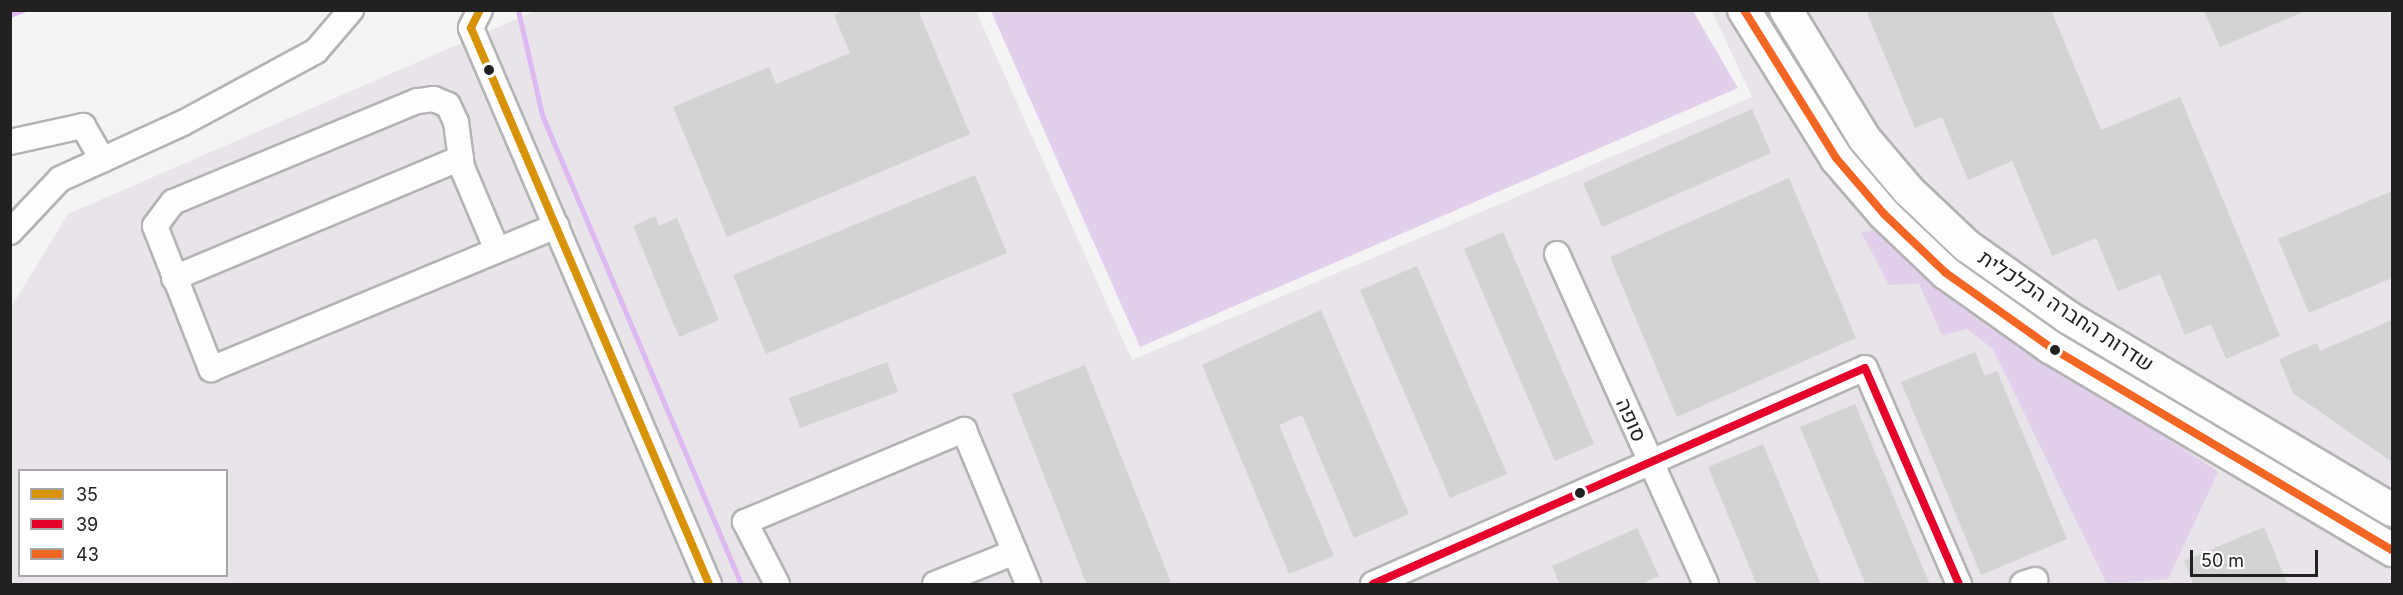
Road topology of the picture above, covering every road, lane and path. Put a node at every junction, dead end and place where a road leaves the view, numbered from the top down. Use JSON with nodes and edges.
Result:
{"nodes":[{"id":1,"x":351,"y":10,"type":"edge"},
{"id":2,"x":1744,"y":10,"type":"edge"},
{"id":3,"x":1786,"y":10,"type":"edge"},
{"id":4,"x":1798,"y":10,"type":"edge"},
{"id":5,"x":475,"y":20,"type":"edge"},
{"id":6,"x":1810,"y":48,"type":"junction"},
{"id":7,"x":10,"y":142,"type":"edge"},
{"id":8,"x":461,"y":158,"type":"junction"},
{"id":9,"x":103,"y":160,"type":"junction"},
{"id":10,"x":557,"y":226,"type":"junction"},
{"id":11,"x":10,"y":232,"type":"edge"},
{"id":12,"x":497,"y":250,"type":"junction"},
{"id":13,"x":1557,"y":254,"type":"dead end"},
{"id":14,"x":174,"y":278,"type":"junction"},
{"id":15,"x":1650,"y":463,"type":"junction"},
{"id":16,"x":2392,"y":510,"type":"edge"},
{"id":17,"x":2392,"y":550,"type":"edge"},
{"id":18,"x":1015,"y":552,"type":"junction"},
{"id":19,"x":710,"y":585,"type":"edge"},
{"id":20,"x":777,"y":585,"type":"edge"},
{"id":21,"x":935,"y":585,"type":"edge"},
{"id":22,"x":1028,"y":585,"type":"edge"},
{"id":23,"x":1373,"y":585,"type":"edge"},
{"id":24,"x":1706,"y":585,"type":"edge"},
{"id":25,"x":1959,"y":585,"type":"edge"}],
"edges":[{"from":1,"to":9,"type":"street"},
{"from":2,"to":17,"type":"main road","name":"שדרות החברה הכלכלית"},
{"from":3,"to":6,"type":"main road","name":"שדרות החברה הכלכלית"},
{"from":4,"to":6,"type":"street"},
{"from":5,"to":10,"type":"street"},
{"from":6,"to":16,"type":"main road","name":"שדרות החברה הכלכלית"},
{"from":7,"to":9,"type":"street"},
{"from":8,"to":12,"type":"street"},
{"from":8,"to":14,"type":"street"},
{"from":8,"to":14,"type":"street"},
{"from":9,"to":11,"type":"street"},
{"from":10,"to":12,"type":"street"},
{"from":10,"to":19,"type":"street"},
{"from":12,"to":14,"type":"street"},
{"from":13,"to":15,"type":"street","name":"סופה"},
{"from":15,"to":23,"type":"street"},
{"from":15,"to":24,"type":"street","name":"סופה"},
{"from":15,"to":25,"type":"street"},
{"from":18,"to":20,"type":"street"},
{"from":18,"to":21,"type":"street"},
{"from":18,"to":22,"type":"street"}]}
